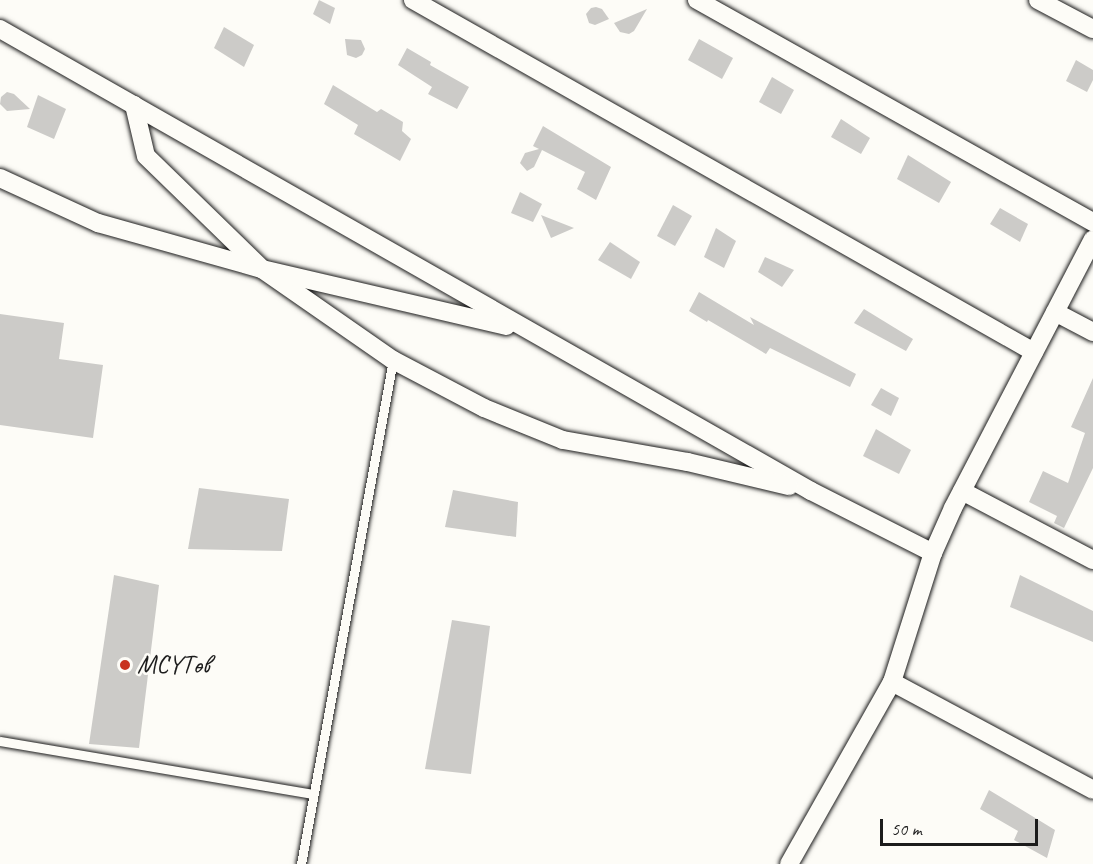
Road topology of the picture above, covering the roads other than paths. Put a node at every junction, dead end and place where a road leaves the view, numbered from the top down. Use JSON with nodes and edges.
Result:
{"nodes":[{"id":1,"x":413,"y":0,"type":"edge"},
{"id":2,"x":697,"y":0,"type":"edge"},
{"id":3,"x":1038,"y":0,"type":"edge"},
{"id":4,"x":0,"y":29,"type":"edge"},
{"id":5,"x":1093,"y":29,"type":"edge"},
{"id":6,"x":134,"y":105,"type":"junction"},
{"id":7,"x":0,"y":178,"type":"edge"},
{"id":8,"x":1093,"y":222,"type":"edge"},
{"id":9,"x":1093,"y":239,"type":"edge"},
{"id":10,"x":262,"y":269,"type":"junction"},
{"id":11,"x":1055,"y":312,"type":"junction"},
{"id":12,"x":528,"y":331,"type":"junction"},
{"id":13,"x":1093,"y":332,"type":"edge"},
{"id":14,"x":1034,"y":352,"type":"junction"},
{"id":15,"x":393,"y":360,"type":"junction"},
{"id":16,"x":811,"y":491,"type":"junction"},
{"id":17,"x":962,"y":491,"type":"junction"},
{"id":18,"x":933,"y":553,"type":"junction"},
{"id":19,"x":1093,"y":560,"type":"edge"},
{"id":20,"x":892,"y":682,"type":"junction"},
{"id":21,"x":0,"y":741,"type":"edge"},
{"id":22,"x":1093,"y":790,"type":"edge"},
{"id":23,"x":312,"y":794,"type":"junction"},
{"id":24,"x":301,"y":864,"type":"edge"},
{"id":25,"x":789,"y":864,"type":"edge"}],
"edges":[{"from":1,"to":14,"type":"street"},
{"from":2,"to":8,"type":"street"},
{"from":3,"to":5,"type":"street"},
{"from":4,"to":6,"type":"street"},
{"from":6,"to":10,"type":"street"},
{"from":6,"to":12,"type":"street"},
{"from":7,"to":10,"type":"street"},
{"from":9,"to":11,"type":"street"},
{"from":10,"to":12,"type":"street"},
{"from":10,"to":15,"type":"street"},
{"from":11,"to":13,"type":"street"},
{"from":11,"to":14,"type":"street"},
{"from":12,"to":16,"type":"street"},
{"from":14,"to":17,"type":"street"},
{"from":15,"to":16,"type":"street"},
{"from":15,"to":23,"type":"lane"},
{"from":16,"to":18,"type":"street"},
{"from":17,"to":18,"type":"street"},
{"from":17,"to":19,"type":"street"},
{"from":18,"to":20,"type":"street"},
{"from":20,"to":22,"type":"street"},
{"from":20,"to":25,"type":"street"},
{"from":21,"to":23,"type":"lane"},
{"from":23,"to":24,"type":"lane"}]}
